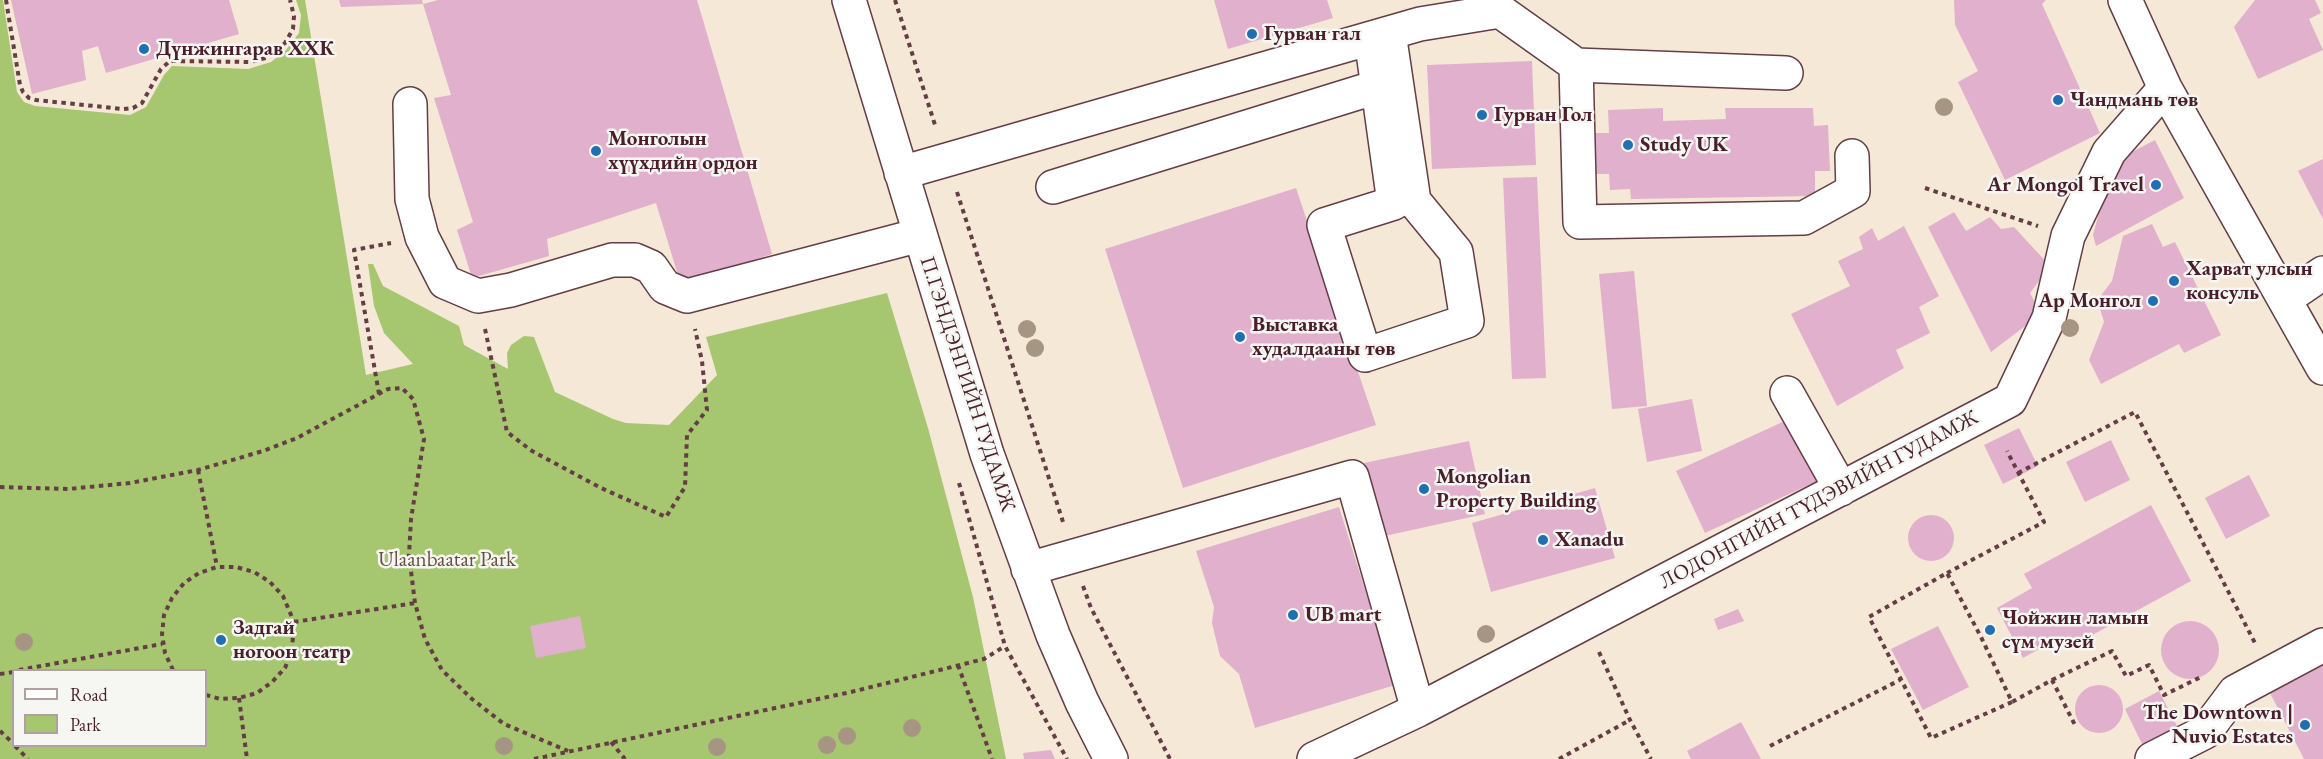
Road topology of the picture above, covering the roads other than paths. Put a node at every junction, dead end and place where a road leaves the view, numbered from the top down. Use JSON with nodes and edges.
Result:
{"nodes":[{"id":1,"x":849,"y":0,"type":"edge"},
{"id":2,"x":2125,"y":0,"type":"edge"},
{"id":3,"x":1380,"y":36,"type":"junction"},
{"id":4,"x":1576,"y":65,"type":"junction"},
{"id":5,"x":1786,"y":73,"type":"dead end"},
{"id":6,"x":1387,"y":83,"type":"junction"},
{"id":7,"x":2165,"y":88,"type":"junction"},
{"id":8,"x":410,"y":104,"type":"dead end"},
{"id":9,"x":1852,"y":156,"type":"dead end"},
{"id":10,"x":901,"y":173,"type":"junction"},
{"id":11,"x":1053,"y":186,"type":"dead end"},
{"id":12,"x":920,"y":235,"type":"junction"},
{"id":13,"x":2323,"y":273,"type":"edge"},
{"id":14,"x":2285,"y":299,"type":"junction"},
{"id":15,"x":2323,"y":368,"type":"edge"},
{"id":16,"x":1787,"y":393,"type":"dead end"},
{"id":17,"x":1841,"y":489,"type":"junction"},
{"id":18,"x":1028,"y":569,"type":"junction"},
{"id":19,"x":2323,"y":645,"type":"edge"},
{"id":20,"x":1418,"y":710,"type":"junction"},
{"id":21,"x":1111,"y":759,"type":"edge"},
{"id":22,"x":1314,"y":759,"type":"edge"},
{"id":23,"x":2152,"y":759,"type":"edge"}],
"edges":[{"from":1,"to":10,"type":"street","name":"П.ГЭНДЭНГИЙН ГУДАМЖ"},
{"from":2,"to":7,"type":"street"},
{"from":3,"to":4,"type":"street"},
{"from":3,"to":6,"type":"street"},
{"from":3,"to":10,"type":"street"},
{"from":4,"to":5,"type":"street"},
{"from":4,"to":9,"type":"street"},
{"from":6,"to":6,"type":"street"},
{"from":6,"to":11,"type":"street"},
{"from":7,"to":14,"type":"street"},
{"from":7,"to":17,"type":"street","name":"ЛОДОНГИЙН ТҮДЭВИЙН ГУДАМЖ"},
{"from":8,"to":12,"type":"street"},
{"from":10,"to":12,"type":"street","name":"П.ГЭНДЭНГИЙН ГУДАМЖ"},
{"from":12,"to":18,"type":"street","name":"П.ГЭНДЭНГИЙН ГУДАМЖ"},
{"from":13,"to":14,"type":"street"},
{"from":14,"to":15,"type":"street"},
{"from":16,"to":17,"type":"street"},
{"from":17,"to":20,"type":"street","name":"ЛОДОНГИЙН ТҮДЭВИЙН ГУДАМЖ"},
{"from":18,"to":20,"type":"street"},
{"from":18,"to":21,"type":"street","name":"П.ГЭНДЭНГИЙН ГУДАМЖ"},
{"from":19,"to":23,"type":"street"},
{"from":20,"to":22,"type":"street","name":"ЛОДОНГИЙН ТҮДЭВИЙН ГУДАМЖ"}]}
